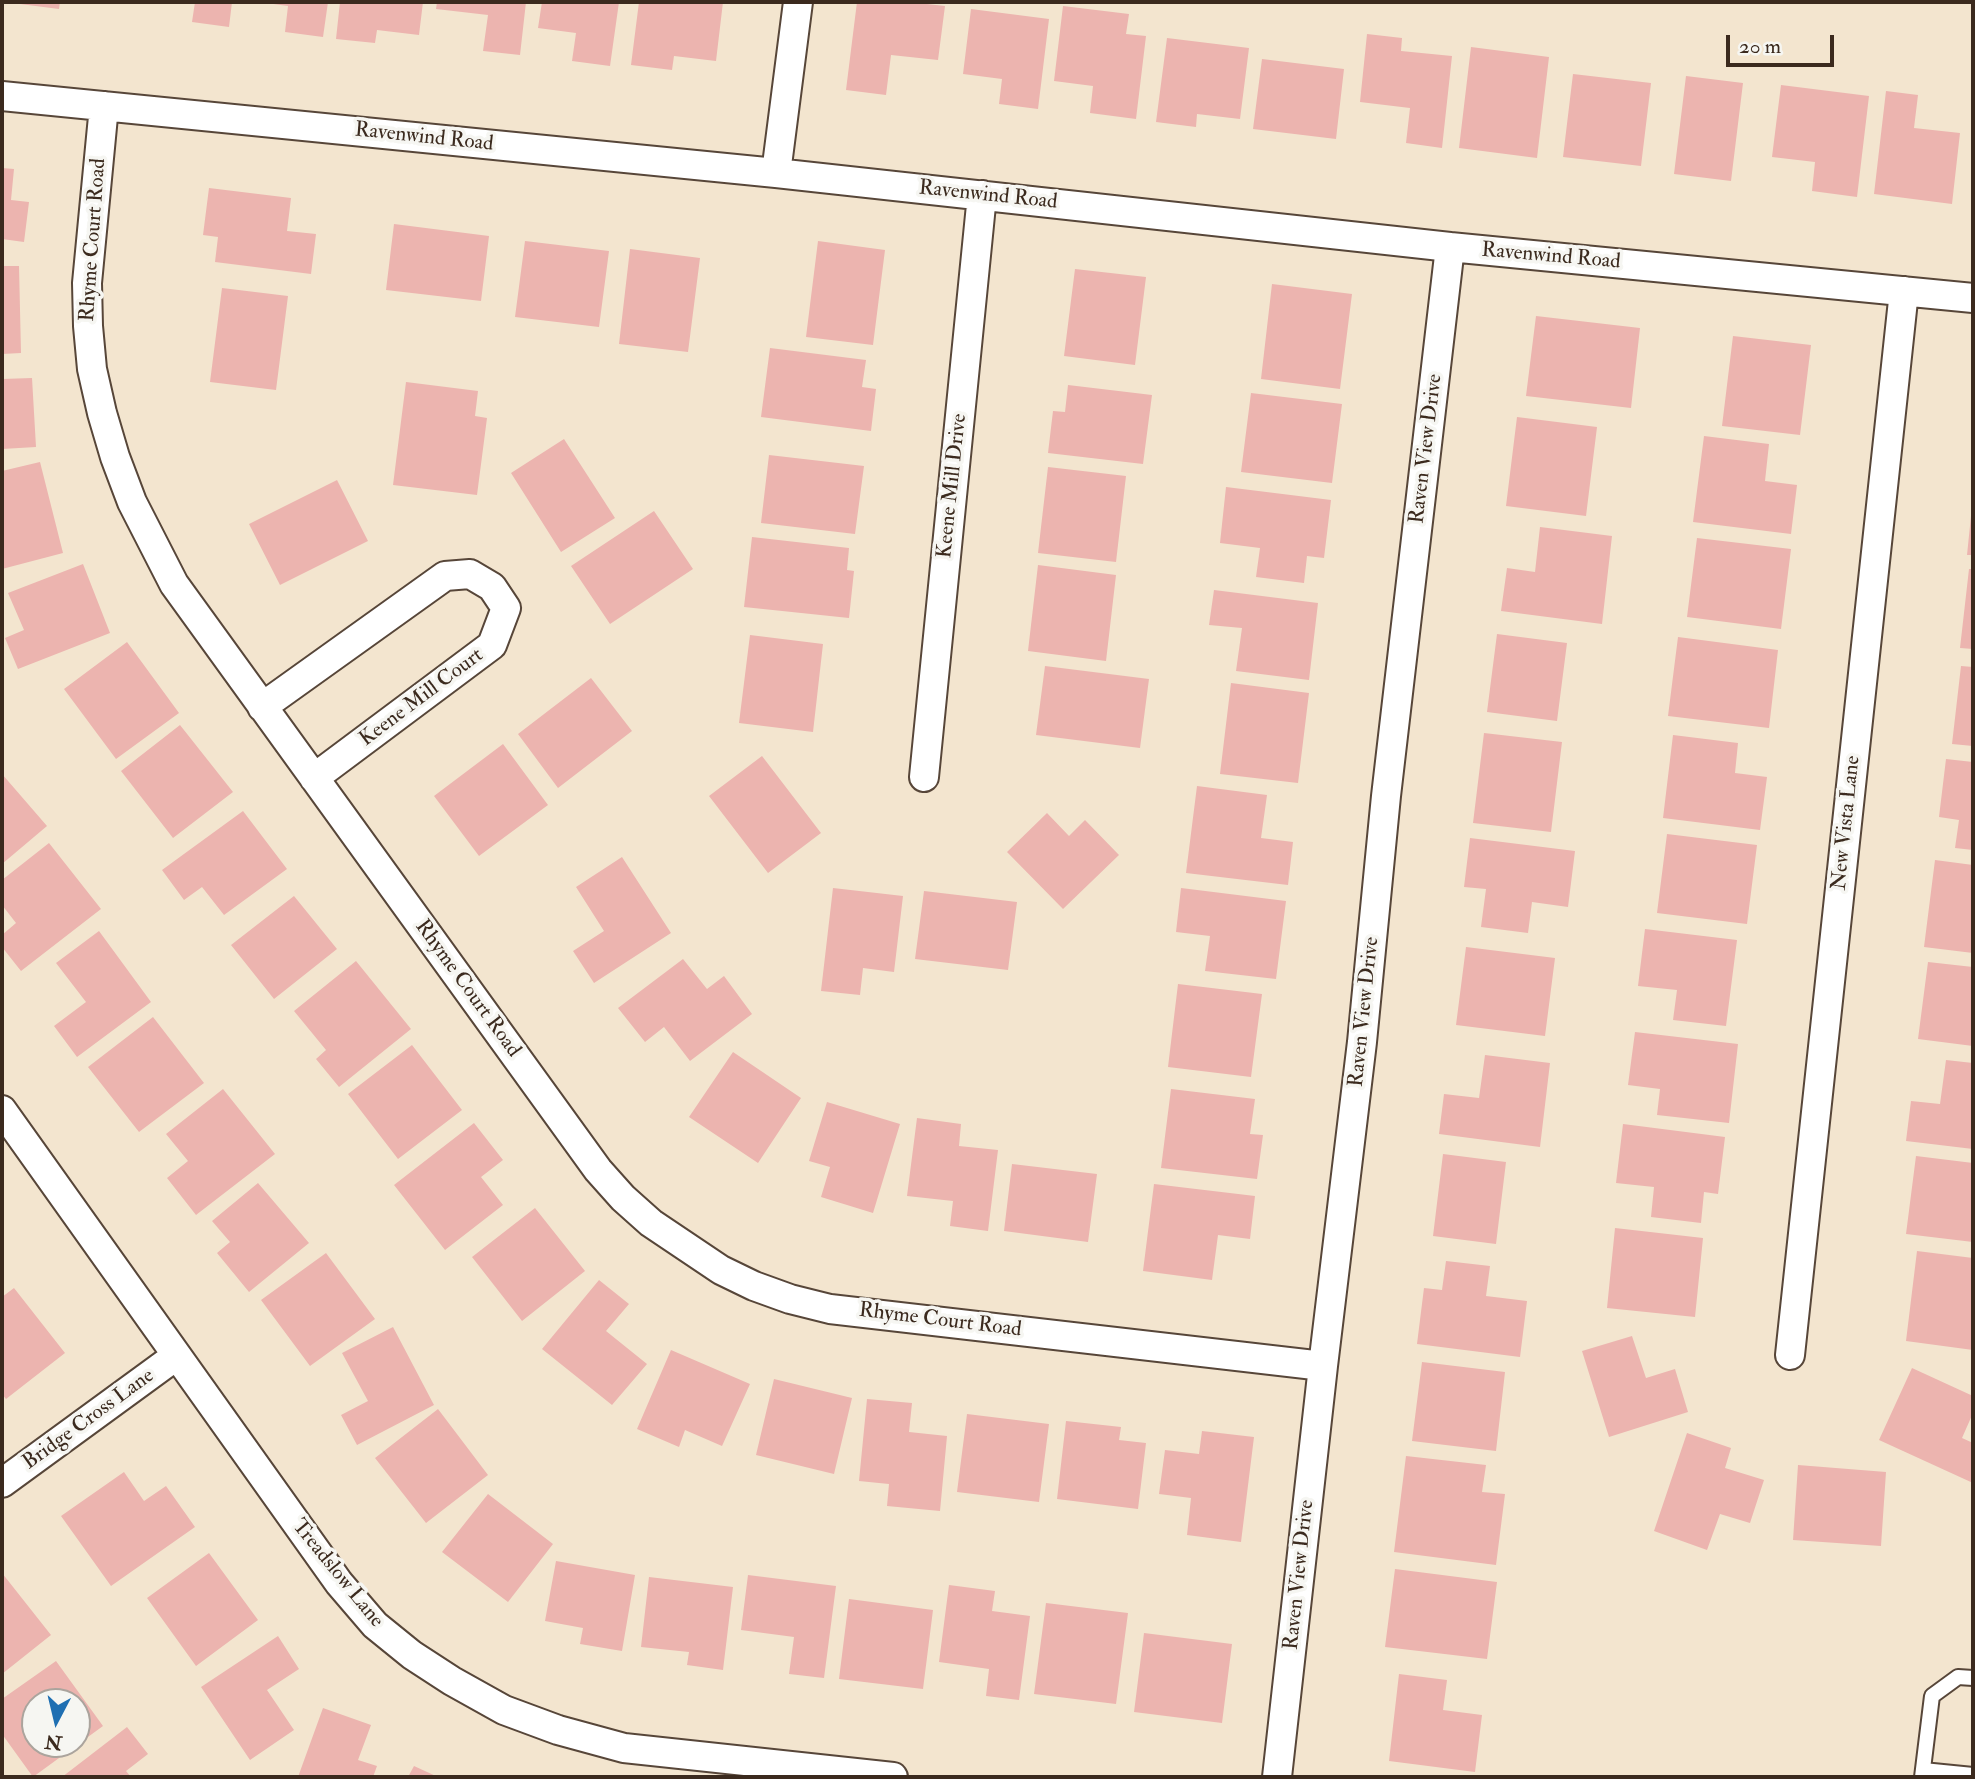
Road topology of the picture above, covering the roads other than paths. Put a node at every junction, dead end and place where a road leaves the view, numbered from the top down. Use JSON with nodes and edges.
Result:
{"nodes":[{"id":1,"x":798,"y":2,"type":"edge"},
{"id":2,"x":2,"y":96,"type":"edge"},
{"id":3,"x":104,"y":106,"type":"junction"},
{"id":4,"x":776,"y":173,"type":"junction"},
{"id":5,"x":982,"y":195,"type":"junction"},
{"id":6,"x":1450,"y":247,"type":"junction"},
{"id":7,"x":1904,"y":290,"type":"junction"},
{"id":8,"x":1973,"y":298,"type":"edge"},
{"id":9,"x":262,"y":707,"type":"junction"},
{"id":10,"x":924,"y":777,"type":"dead end"},
{"id":11,"x":314,"y":778,"type":"junction"},
{"id":12,"x":2,"y":1110,"type":"edge"},
{"id":13,"x":1790,"y":1355,"type":"dead end"},
{"id":14,"x":176,"y":1356,"type":"junction"},
{"id":15,"x":1323,"y":1366,"type":"junction"},
{"id":16,"x":2,"y":1483,"type":"edge"},
{"id":17,"x":1973,"y":1678,"type":"edge"},
{"id":18,"x":1923,"y":1774,"type":"edge"},
{"id":19,"x":1973,"y":1775,"type":"edge"},
{"id":20,"x":893,"y":1777,"type":"edge"},
{"id":21,"x":1277,"y":1777,"type":"edge"}],
"edges":[{"from":1,"to":4,"type":"street"},
{"from":2,"to":3,"type":"street","name":"Ravenwind Road"},
{"from":3,"to":4,"type":"street","name":"Ravenwind Road"},
{"from":3,"to":9,"type":"street","name":"Rhyme Court Road"},
{"from":4,"to":5,"type":"street","name":"Ravenwind Road"},
{"from":5,"to":6,"type":"street","name":"Ravenwind Road"},
{"from":5,"to":10,"type":"street","name":"Keene Mill Drive"},
{"from":6,"to":7,"type":"street","name":"Ravenwind Road"},
{"from":6,"to":15,"type":"street","name":"Raven View Drive"},
{"from":7,"to":8,"type":"street","name":"Ravenwind Road"},
{"from":7,"to":13,"type":"street","name":"New Vista Lane"},
{"from":9,"to":11,"type":"street","name":"Rhyme Court Road"},
{"from":9,"to":11,"type":"street","name":"Keene Mill Court"},
{"from":11,"to":15,"type":"street","name":"Rhyme Court Road"},
{"from":12,"to":14,"type":"street","name":"Treadslow Lane"},
{"from":14,"to":16,"type":"street","name":"Bridge Cross Lane"},
{"from":14,"to":20,"type":"street","name":"Treadslow Lane"},
{"from":15,"to":21,"type":"street","name":"Raven View Drive"},
{"from":17,"to":18,"type":"lane"},
{"from":18,"to":19,"type":"lane"}]}
